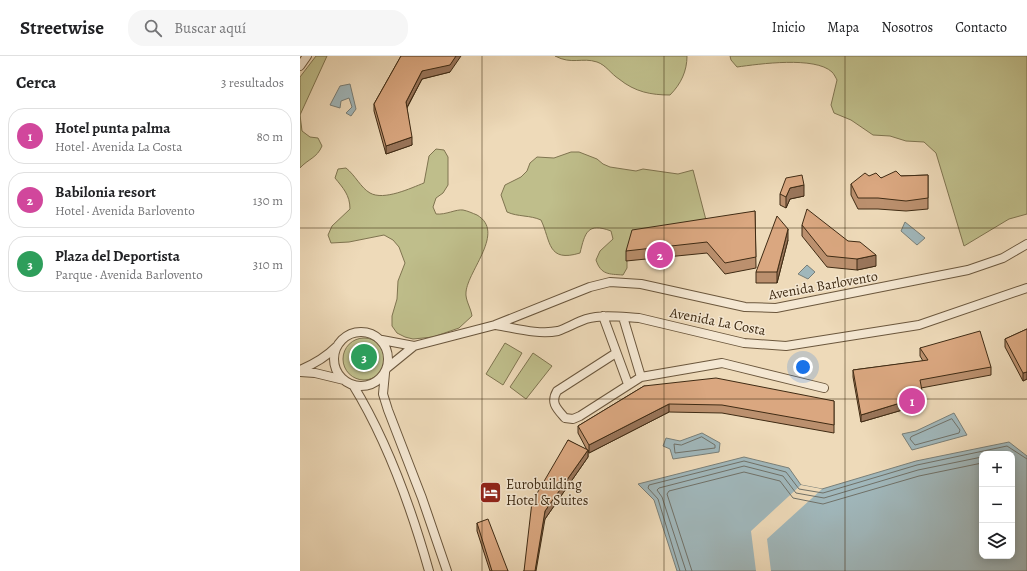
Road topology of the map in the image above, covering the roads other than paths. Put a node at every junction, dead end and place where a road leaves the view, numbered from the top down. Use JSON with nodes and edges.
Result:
{"nodes":[{"id":1,"x":307,"y":56,"type":"edge"},
{"id":2,"x":300,"y":66,"type":"edge"},
{"id":3,"x":1027,"y":244,"type":"edge"},
{"id":4,"x":1027,"y":288,"type":"edge"},
{"id":5,"x":603,"y":316,"type":"junction"},
{"id":6,"x":622,"y":317,"type":"junction"},
{"id":7,"x":495,"y":325,"type":"junction"},
{"id":8,"x":382,"y":340,"type":"junction"},
{"id":9,"x":338,"y":345,"type":"junction"},
{"id":10,"x":414,"y":346,"type":"junction"},
{"id":11,"x":616,"y":353,"type":"junction"},
{"id":12,"x":386,"y":370,"type":"junction"},
{"id":13,"x":300,"y":371,"type":"edge"},
{"id":14,"x":641,"y":377,"type":"junction"},
{"id":15,"x":345,"y":380,"type":"junction"},
{"id":16,"x":628,"y":384,"type":"junction"},
{"id":17,"x":353,"y":385,"type":"junction"},
{"id":18,"x":824,"y":388,"type":"dead end"},
{"id":19,"x":429,"y":571,"type":"edge"},
{"id":20,"x":447,"y":571,"type":"edge"}],
"edges":[{"from":1,"to":2,"type":"street"},
{"from":3,"to":7,"type":"street","name":"Avenida Barlovento"},
{"from":4,"to":6,"type":"street","name":"Avenida La Costa"},
{"from":5,"to":6,"type":"street","name":"Avenida La Costa"},
{"from":5,"to":7,"type":"street","name":"Avenida La Costa"},
{"from":5,"to":11,"type":"street"},
{"from":6,"to":14,"type":"street"},
{"from":7,"to":10,"type":"street","name":"Avenida Barlovento"},
{"from":8,"to":9,"type":"street"},
{"from":8,"to":10,"type":"street","name":"Avenida Barlovento"},
{"from":8,"to":12,"type":"street"},
{"from":9,"to":13,"type":"street"},
{"from":9,"to":15,"type":"street"},
{"from":10,"to":12,"type":"street","name":"Avenida Barlovento"},
{"from":11,"to":16,"type":"street"},
{"from":11,"to":16,"type":"street"},
{"from":12,"to":17,"type":"street"},
{"from":12,"to":20,"type":"street"},
{"from":13,"to":15,"type":"street"},
{"from":14,"to":16,"type":"street"},
{"from":14,"to":18,"type":"street"},
{"from":15,"to":17,"type":"street"},
{"from":17,"to":19,"type":"street"}]}
